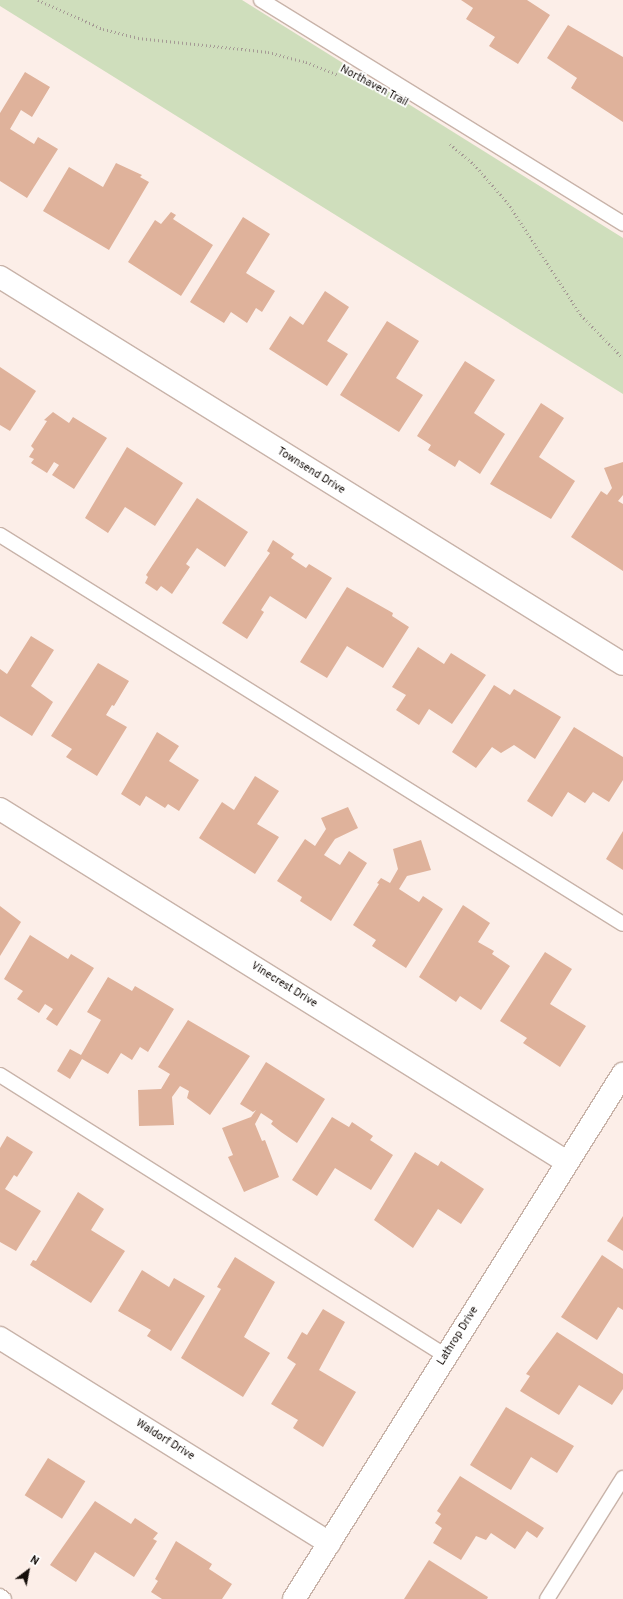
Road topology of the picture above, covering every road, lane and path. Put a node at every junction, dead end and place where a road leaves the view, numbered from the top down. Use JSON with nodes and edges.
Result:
{"nodes":[{"id":1,"x":38,"y":0,"type":"edge"},
{"id":2,"x":261,"y":0,"type":"edge"},
{"id":3,"x":346,"y":79,"type":"dead end"},
{"id":4,"x":444,"y":139,"type":"dead end"},
{"id":5,"x":623,"y":224,"type":"edge"},
{"id":6,"x":0,"y":277,"type":"edge"},
{"id":7,"x":623,"y":358,"type":"edge"},
{"id":8,"x":0,"y":535,"type":"edge"},
{"id":9,"x":623,"y":664,"type":"edge"},
{"id":10,"x":0,"y":809,"type":"edge"},
{"id":11,"x":623,"y":924,"type":"edge"},
{"id":12,"x":623,"y":1074,"type":"edge"},
{"id":13,"x":0,"y":1075,"type":"edge"},
{"id":14,"x":567,"y":1162,"type":"junction"},
{"id":15,"x":0,"y":1338,"type":"edge"},
{"id":16,"x":446,"y":1356,"type":"junction"},
{"id":17,"x":623,"y":1478,"type":"edge"},
{"id":18,"x":330,"y":1543,"type":"junction"},
{"id":19,"x":0,"y":1596,"type":"edge"},
{"id":20,"x":4,"y":1599,"type":"edge"},
{"id":21,"x":294,"y":1599,"type":"edge"},
{"id":22,"x":547,"y":1599,"type":"edge"}],
"edges":[{"from":1,"to":3,"type":"path","name":"Northaven Trail"},
{"from":2,"to":5,"type":"lane"},
{"from":4,"to":7,"type":"path"},
{"from":6,"to":9,"type":"street","name":"Townsend Drive"},
{"from":8,"to":11,"type":"lane"},
{"from":10,"to":14,"type":"street","name":"Vinecrest Drive"},
{"from":12,"to":14,"type":"street","name":"Lathrop Drive"},
{"from":13,"to":16,"type":"lane"},
{"from":14,"to":16,"type":"street","name":"Lathrop Drive"},
{"from":15,"to":18,"type":"street","name":"Waldorf Drive"},
{"from":16,"to":18,"type":"street","name":"Lathrop Drive"},
{"from":17,"to":22,"type":"lane"},
{"from":18,"to":21,"type":"street","name":"Lathrop Drive"},
{"from":19,"to":20,"type":"lane"}]}
